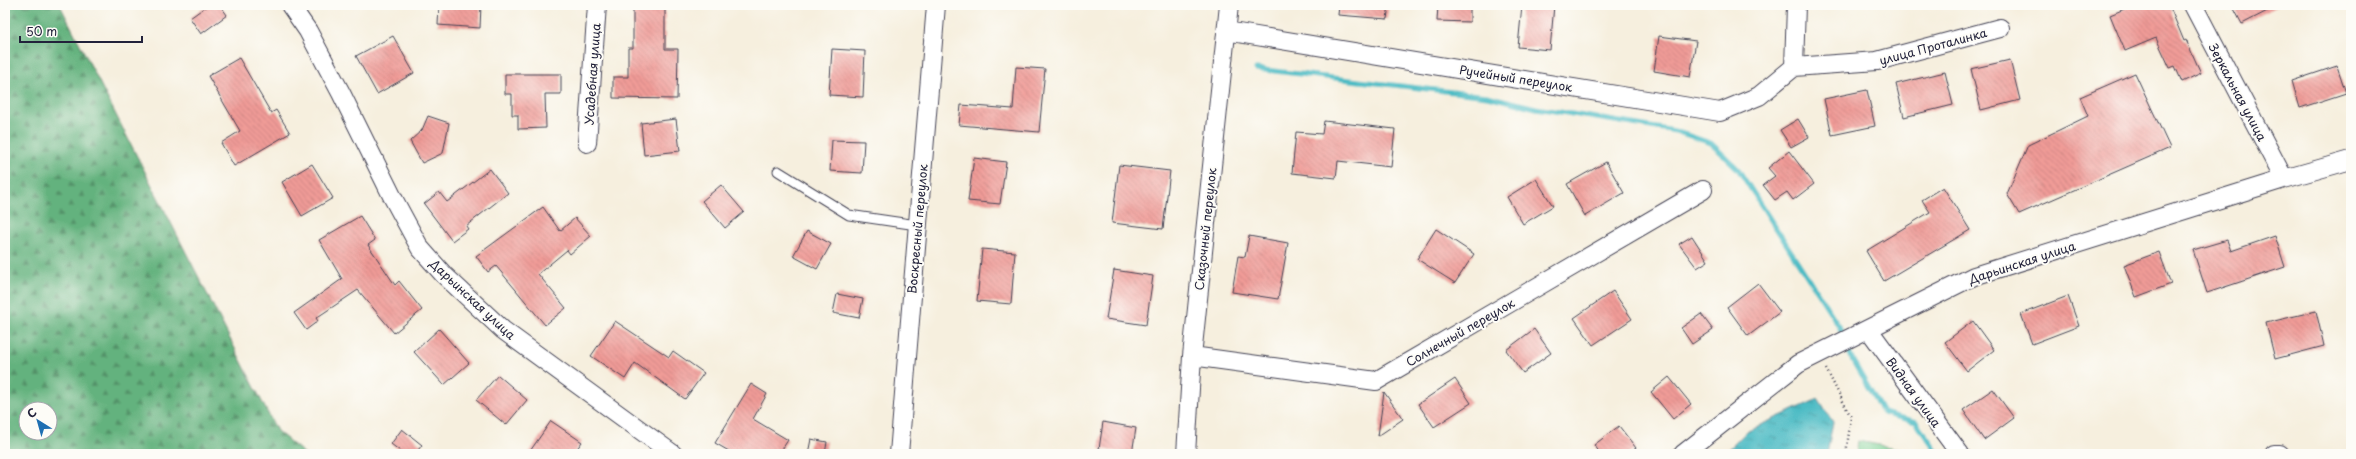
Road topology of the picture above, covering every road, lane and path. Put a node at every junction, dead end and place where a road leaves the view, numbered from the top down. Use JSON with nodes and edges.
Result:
{"nodes":[{"id":1,"x":290,"y":5,"type":"edge"},
{"id":2,"x":597,"y":5,"type":"edge"},
{"id":3,"x":936,"y":5,"type":"edge"},
{"id":4,"x":1229,"y":5,"type":"edge"},
{"id":5,"x":1796,"y":5,"type":"edge"},
{"id":6,"x":2193,"y":5,"type":"edge"},
{"id":7,"x":2000,"y":28,"type":"dead end"},
{"id":8,"x":1226,"y":31,"type":"junction"},
{"id":9,"x":1794,"y":67,"type":"junction"},
{"id":10,"x":587,"y":143,"type":"dead end"},
{"id":11,"x":2351,"y":160,"type":"edge"},
{"id":12,"x":778,"y":171,"type":"dead end"},
{"id":13,"x":2284,"y":179,"type":"junction"},
{"id":14,"x":1704,"y":190,"type":"dead end"},
{"id":15,"x":917,"y":225,"type":"junction"},
{"id":16,"x":1869,"y":330,"type":"junction"},
{"id":17,"x":1818,"y":355,"type":"junction"},
{"id":18,"x":1192,"y":356,"type":"junction"},
{"id":19,"x":672,"y":454,"type":"edge"},
{"id":20,"x":899,"y":454,"type":"edge"},
{"id":21,"x":1186,"y":454,"type":"edge"},
{"id":22,"x":1683,"y":454,"type":"edge"},
{"id":23,"x":1846,"y":454,"type":"edge"},
{"id":24,"x":1960,"y":454,"type":"edge"},
{"id":25,"x":2274,"y":454,"type":"edge"},
{"id":26,"x":2280,"y":454,"type":"edge"}],
"edges":[{"from":1,"to":19,"type":"street","name":"Дарьинская улица"},
{"from":2,"to":10,"type":"street","name":"Усадебная улица"},
{"from":3,"to":15,"type":"street","name":"Воскресный переулок"},
{"from":4,"to":8,"type":"street","name":"Сказочный переулок"},
{"from":5,"to":9,"type":"street"},
{"from":6,"to":13,"type":"street","name":"Зеркальная улица"},
{"from":7,"to":9,"type":"street","name":"улица Проталинка"},
{"from":8,"to":9,"type":"street","name":"Ручейный переулок"},
{"from":8,"to":18,"type":"street","name":"Сказочный переулок"},
{"from":11,"to":13,"type":"street","name":"Дарьинская улица"},
{"from":12,"to":15,"type":"lane"},
{"from":13,"to":16,"type":"street","name":"Дарьинская улица"},
{"from":14,"to":18,"type":"street","name":"Солнечный переулок"},
{"from":15,"to":20,"type":"street","name":"Воскресный переулок"},
{"from":16,"to":17,"type":"street","name":"Дарьинская улица"},
{"from":16,"to":24,"type":"street","name":"Видная улица"},
{"from":17,"to":22,"type":"street","name":"Дарьинская улица"},
{"from":17,"to":23,"type":"path"},
{"from":18,"to":21,"type":"street","name":"Сказочный переулок"},
{"from":25,"to":26,"type":"street"}]}
